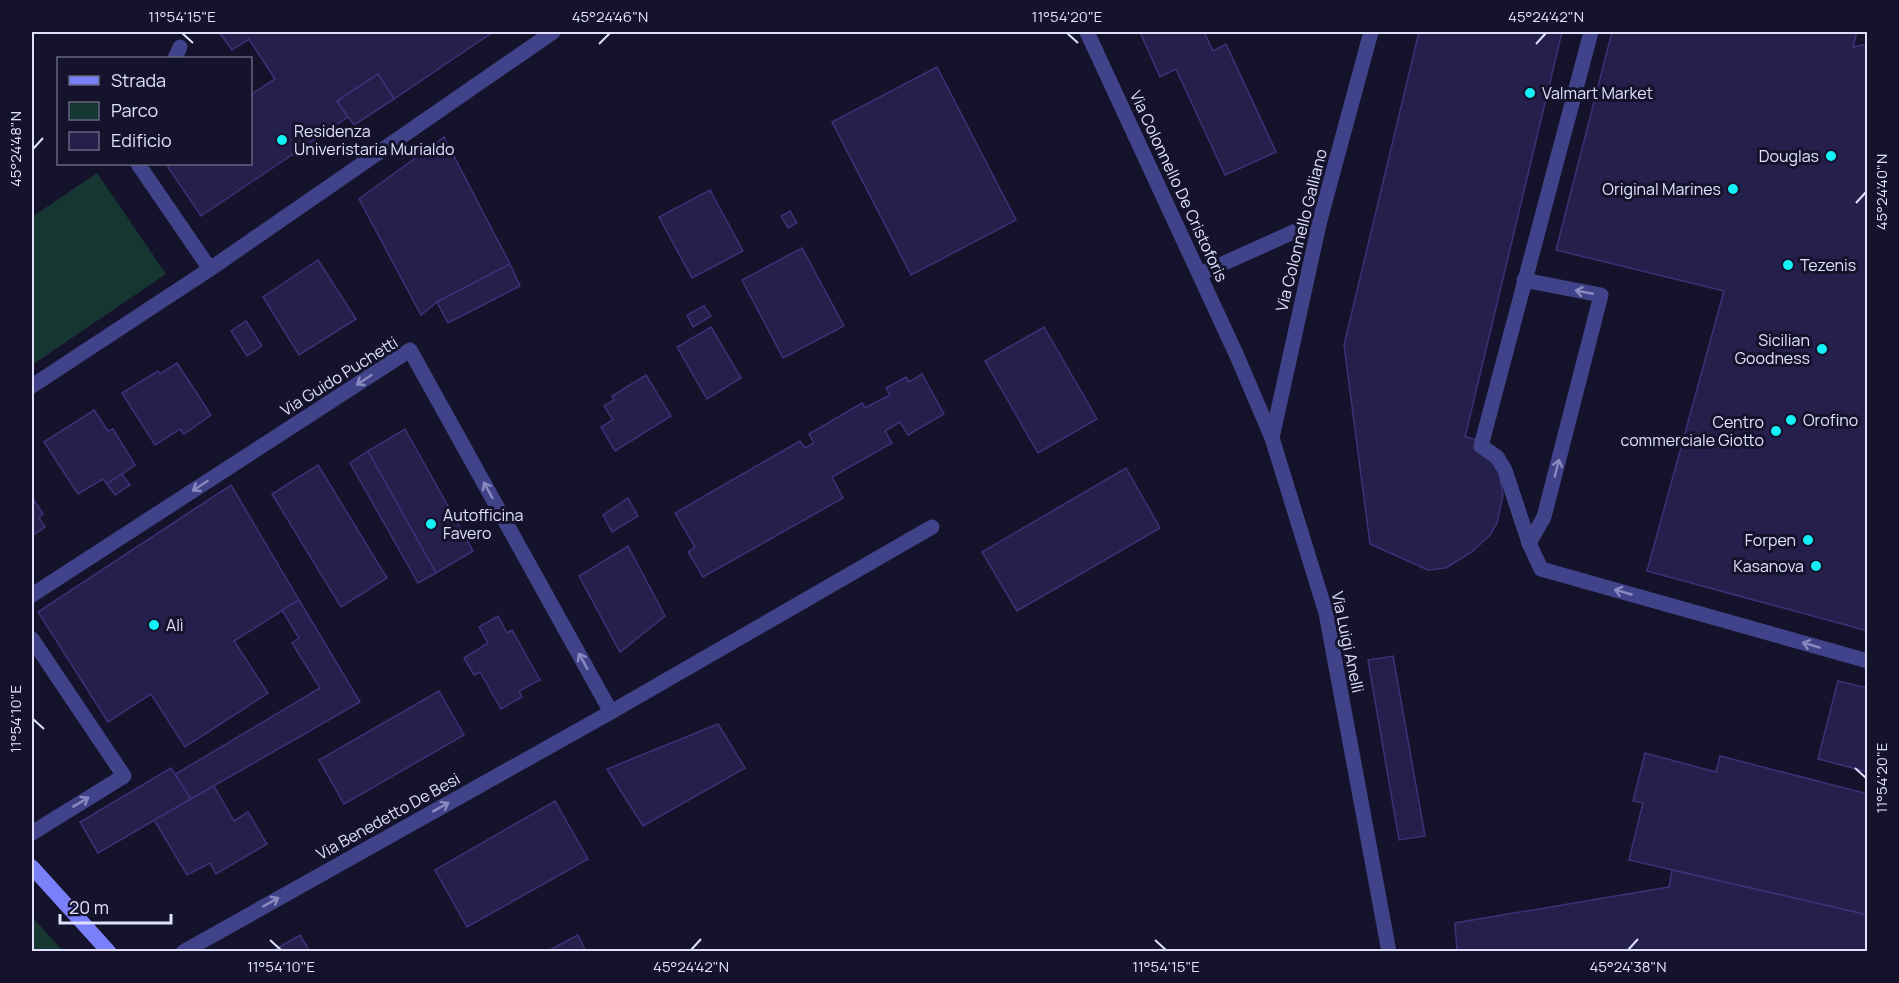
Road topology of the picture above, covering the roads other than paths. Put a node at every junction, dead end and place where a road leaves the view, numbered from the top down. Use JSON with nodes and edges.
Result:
{"nodes":[{"id":1,"x":553,"y":32,"type":"edge"},
{"id":2,"x":1087,"y":32,"type":"edge"},
{"id":3,"x":1371,"y":32,"type":"edge"},
{"id":4,"x":1590,"y":32,"type":"edge"},
{"id":5,"x":139,"y":165,"type":"edge"},
{"id":6,"x":1320,"y":220,"type":"junction"},
{"id":7,"x":210,"y":269,"type":"junction"},
{"id":8,"x":1200,"y":274,"type":"junction"},
{"id":9,"x":1524,"y":280,"type":"junction"},
{"id":10,"x":1237,"y":356,"type":"joint"},
{"id":11,"x":32,"y":387,"type":"edge"},
{"id":12,"x":1272,"y":438,"type":"junction"},
{"id":13,"x":932,"y":527,"type":"dead end"},
{"id":14,"x":1529,"y":543,"type":"junction"},
{"id":15,"x":32,"y":595,"type":"edge"},
{"id":16,"x":32,"y":639,"type":"edge"},
{"id":17,"x":1868,"y":660,"type":"edge"},
{"id":18,"x":611,"y":712,"type":"junction"},
{"id":19,"x":32,"y":833,"type":"edge"},
{"id":20,"x":32,"y":867,"type":"edge"},
{"id":21,"x":1387,"y":950,"type":"edge"},
{"id":22,"x":109,"y":951,"type":"edge"},
{"id":23,"x":183,"y":951,"type":"edge"}],
"edges":[{"from":1,"to":7,"type":"street"},
{"from":2,"to":8,"type":"street","name":"Via Colonnello De Cristoforis"},
{"from":3,"to":6,"type":"street","name":"Via Colonnello Galliano"},
{"from":4,"to":9,"type":"street"},
{"from":5,"to":7,"type":"street"},
{"from":6,"to":8,"type":"street"},
{"from":6,"to":12,"type":"street","name":"Via Colonnello Galliano"},
{"from":7,"to":11,"type":"street"},
{"from":8,"to":10,"type":"street","name":"Via Colonnello De Cristoforis"},
{"from":9,"to":14,"type":"street"},
{"from":14,"to":9,"type":"street","one_way":true},
{"from":10,"to":12,"type":"street","name":"Via Luigi Anelli"},
{"from":12,"to":21,"type":"street","name":"Via Luigi Anelli"},
{"from":13,"to":18,"type":"street","name":"Via Benedetto De Besi"},
{"from":17,"to":14,"type":"street","one_way":true},
{"from":18,"to":15,"type":"street","name":"Via Guido Puchetti","one_way":true},
{"from":19,"to":16,"type":"street","one_way":true},
{"from":23,"to":18,"type":"street","name":"Via Benedetto De Besi","one_way":true},
{"from":20,"to":22,"type":"street"}]}
